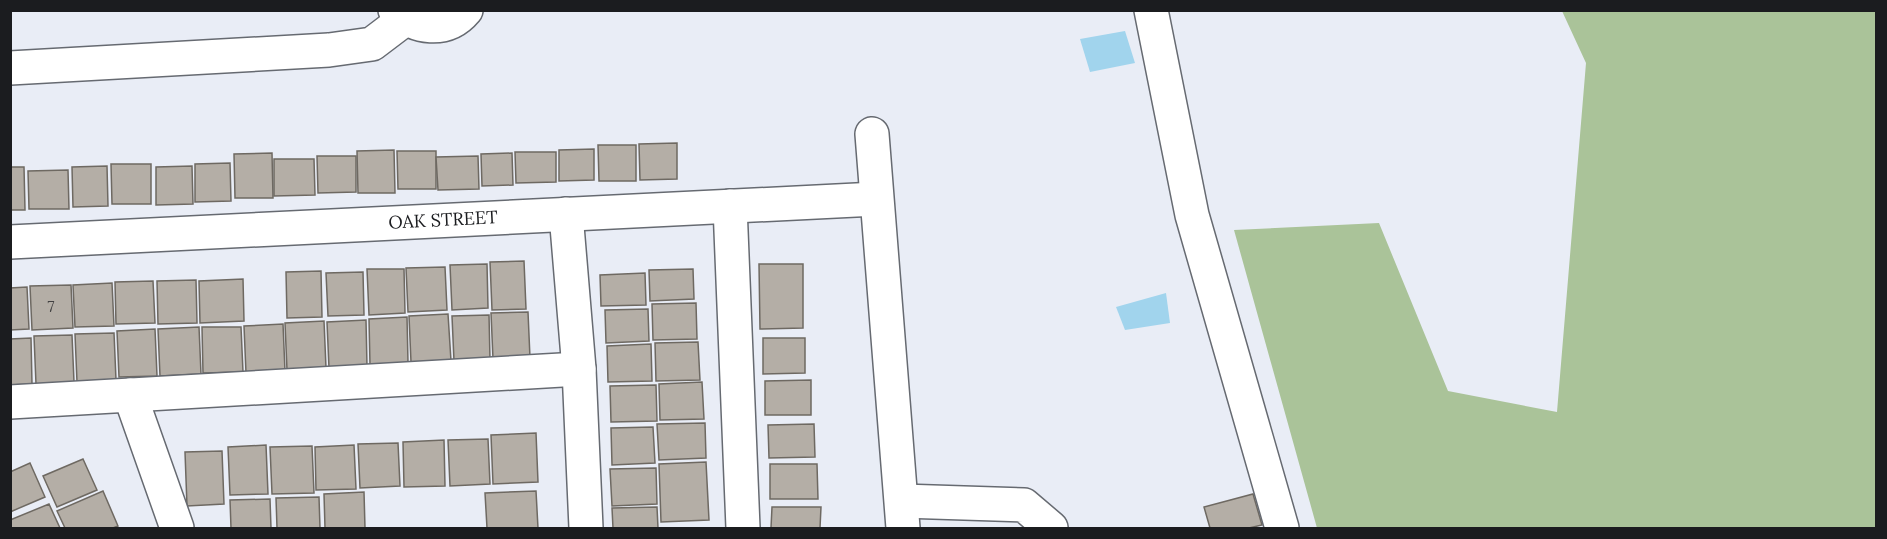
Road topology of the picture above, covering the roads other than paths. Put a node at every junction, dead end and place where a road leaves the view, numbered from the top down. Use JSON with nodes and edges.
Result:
{"nodes":[{"id":1,"x":466,"y":10,"type":"edge"},
{"id":2,"x":1151,"y":10,"type":"edge"},
{"id":3,"x":400,"y":15,"type":"edge"},
{"id":4,"x":10,"y":68,"type":"edge"},
{"id":5,"x":872,"y":134,"type":"dead end"},
{"id":6,"x":876,"y":199,"type":"junction"},
{"id":7,"x":730,"y":206,"type":"junction"},
{"id":8,"x":566,"y":214,"type":"junction"},
{"id":9,"x":10,"y":242,"type":"edge"},
{"id":10,"x":579,"y":369,"type":"junction"},
{"id":11,"x":130,"y":395,"type":"junction"},
{"id":12,"x":10,"y":402,"type":"edge"},
{"id":13,"x":902,"y":515,"type":"edge"},
{"id":14,"x":177,"y":528,"type":"edge"},
{"id":15,"x":586,"y":528,"type":"edge"},
{"id":16,"x":743,"y":528,"type":"edge"},
{"id":17,"x":1051,"y":528,"type":"edge"},
{"id":18,"x":1282,"y":528,"type":"edge"}],
"edges":[{"from":1,"to":3,"type":"street"},
{"from":2,"to":18,"type":"street"},
{"from":3,"to":4,"type":"street"},
{"from":5,"to":6,"type":"street"},
{"from":6,"to":7,"type":"street","name":"OAK STREET"},
{"from":6,"to":13,"type":"street"},
{"from":7,"to":8,"type":"street","name":"OAK STREET"},
{"from":7,"to":16,"type":"street"},
{"from":8,"to":9,"type":"street","name":"OAK STREET"},
{"from":8,"to":10,"type":"street"},
{"from":10,"to":11,"type":"street"},
{"from":10,"to":15,"type":"street"},
{"from":11,"to":12,"type":"street"},
{"from":11,"to":14,"type":"street"},
{"from":13,"to":17,"type":"street"}]}
